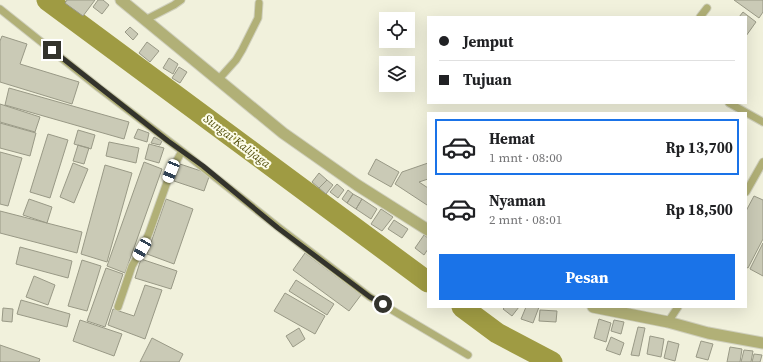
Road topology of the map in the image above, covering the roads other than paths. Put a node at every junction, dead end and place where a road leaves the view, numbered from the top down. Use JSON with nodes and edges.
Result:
{"nodes":[{"id":1,"x":121,"y":0,"type":"edge"},
{"id":2,"x":181,"y":0,"type":"edge"},
{"id":3,"x":259,"y":2,"type":"dead end"},
{"id":4,"x":707,"y":8,"type":"dead end"},
{"id":5,"x":0,"y":9,"type":"edge"},
{"id":6,"x":701,"y":16,"type":"edge"},
{"id":7,"x":145,"y":20,"type":"junction"},
{"id":8,"x":218,"y":80,"type":"junction"},
{"id":9,"x":731,"y":104,"type":"edge"},
{"id":10,"x":745,"y":112,"type":"edge"},
{"id":11,"x":747,"y":113,"type":"edge"},
{"id":12,"x":763,"y":122,"type":"edge"},
{"id":13,"x":182,"y":151,"type":"junction"},
{"id":14,"x":763,"y":162,"type":"edge"},
{"id":15,"x":747,"y":190,"type":"edge"},
{"id":16,"x":425,"y":225,"type":"edge"},
{"id":17,"x":118,"y":307,"type":"dead end"},
{"id":18,"x":598,"y":308,"type":"edge"},
{"id":19,"x":677,"y":308,"type":"edge"},
{"id":20,"x":668,"y":322,"type":"junction"},
{"id":21,"x":763,"y":343,"type":"edge"},
{"id":22,"x":468,"y":355,"type":"dead end"}],
"edges":[{"from":1,"to":7,"type":"street"},
{"from":2,"to":7,"type":"lane"},
{"from":3,"to":8,"type":"lane"},
{"from":4,"to":6,"type":"lane"},
{"from":5,"to":13,"type":"lane"},
{"from":7,"to":8,"type":"street"},
{"from":8,"to":16,"type":"street"},
{"from":9,"to":10,"type":"lane"},
{"from":11,"to":12,"type":"lane"},
{"from":13,"to":17,"type":"lane"},
{"from":13,"to":22,"type":"lane"},
{"from":14,"to":15,"type":"lane"},
{"from":18,"to":20,"type":"street"},
{"from":19,"to":20,"type":"lane"},
{"from":20,"to":21,"type":"street"}]}
